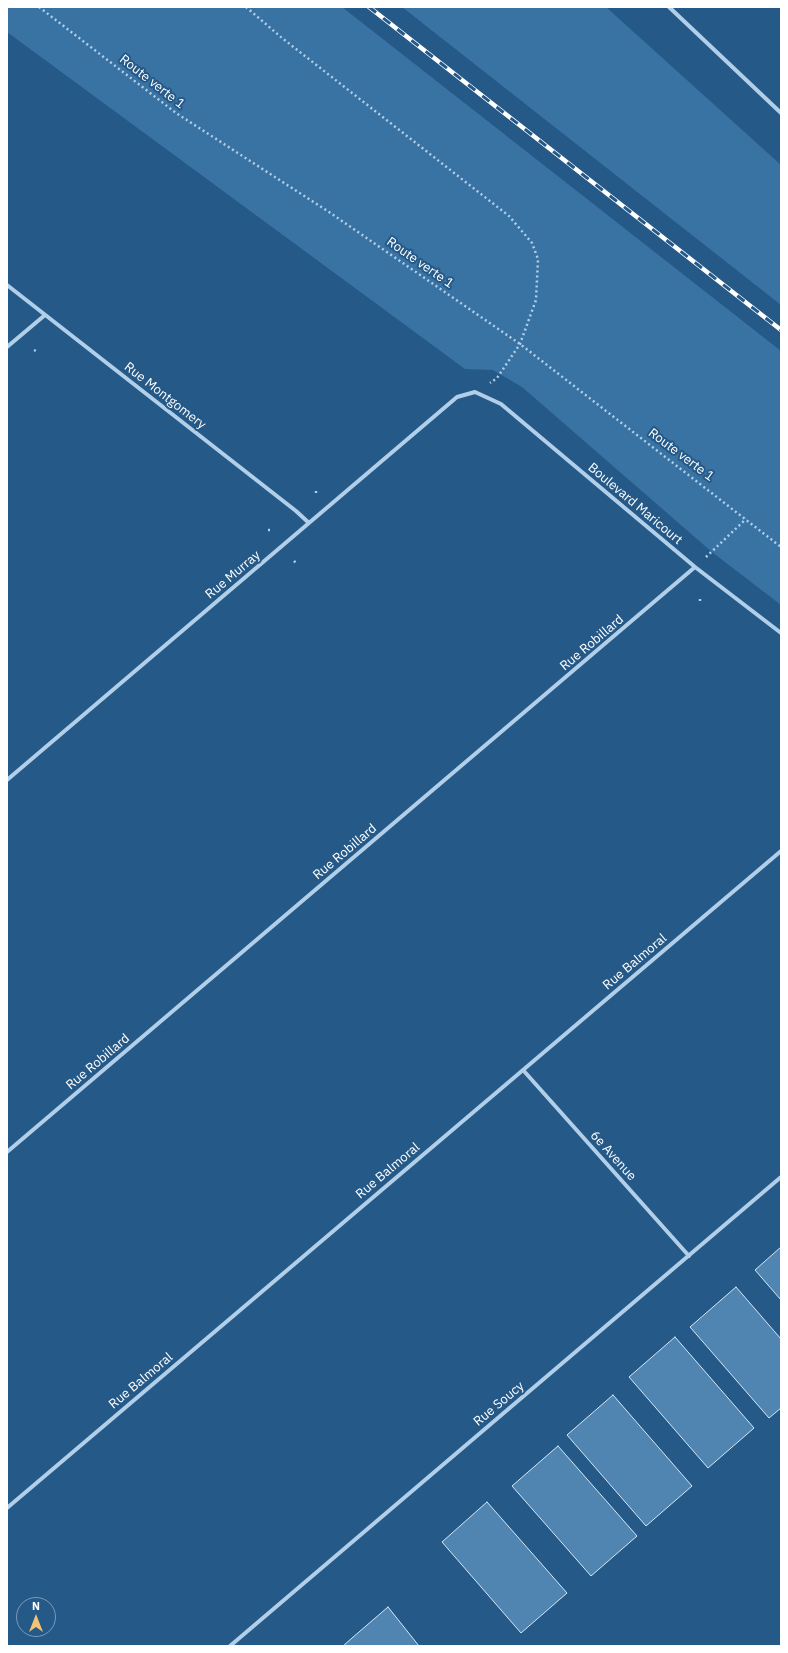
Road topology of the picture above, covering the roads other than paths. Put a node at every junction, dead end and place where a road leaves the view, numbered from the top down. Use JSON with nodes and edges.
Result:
{"nodes":[{"id":1,"x":669,"y":7,"type":"edge"},
{"id":2,"x":781,"y":113,"type":"edge"},
{"id":3,"x":7,"y":286,"type":"edge"},
{"id":4,"x":45,"y":315,"type":"junction"},
{"id":5,"x":7,"y":347,"type":"edge"},
{"id":6,"x":475,"y":392,"type":"joint"},
{"id":7,"x":309,"y":523,"type":"junction"},
{"id":8,"x":695,"y":567,"type":"junction"},
{"id":9,"x":781,"y":633,"type":"edge"},
{"id":10,"x":7,"y":780,"type":"edge"},
{"id":11,"x":781,"y":850,"type":"edge"},
{"id":12,"x":522,"y":1070,"type":"junction"},
{"id":13,"x":7,"y":1152,"type":"edge"},
{"id":14,"x":781,"y":1177,"type":"edge"},
{"id":15,"x":689,"y":1256,"type":"junction"},
{"id":16,"x":7,"y":1508,"type":"edge"},
{"id":17,"x":230,"y":1646,"type":"edge"}],
"edges":[{"from":1,"to":2,"type":"street"},
{"from":3,"to":4,"type":"street","name":"Rue Montgomery"},
{"from":4,"to":5,"type":"street"},
{"from":4,"to":7,"type":"street","name":"Rue Montgomery"},
{"from":6,"to":7,"type":"street","name":"Rue Murray"},
{"from":6,"to":8,"type":"street","name":"Boulevard Maricourt"},
{"from":7,"to":10,"type":"street","name":"Rue Murray"},
{"from":8,"to":9,"type":"street","name":"Boulevard Maricourt"},
{"from":8,"to":13,"type":"street","name":"Rue Robillard"},
{"from":11,"to":12,"type":"street","name":"Rue Balmoral"},
{"from":12,"to":15,"type":"street","name":"6e Avenue"},
{"from":12,"to":16,"type":"street","name":"Rue Balmoral"},
{"from":14,"to":15,"type":"street","name":"Rue Soucy"},
{"from":15,"to":17,"type":"street","name":"Rue Soucy"}]}
